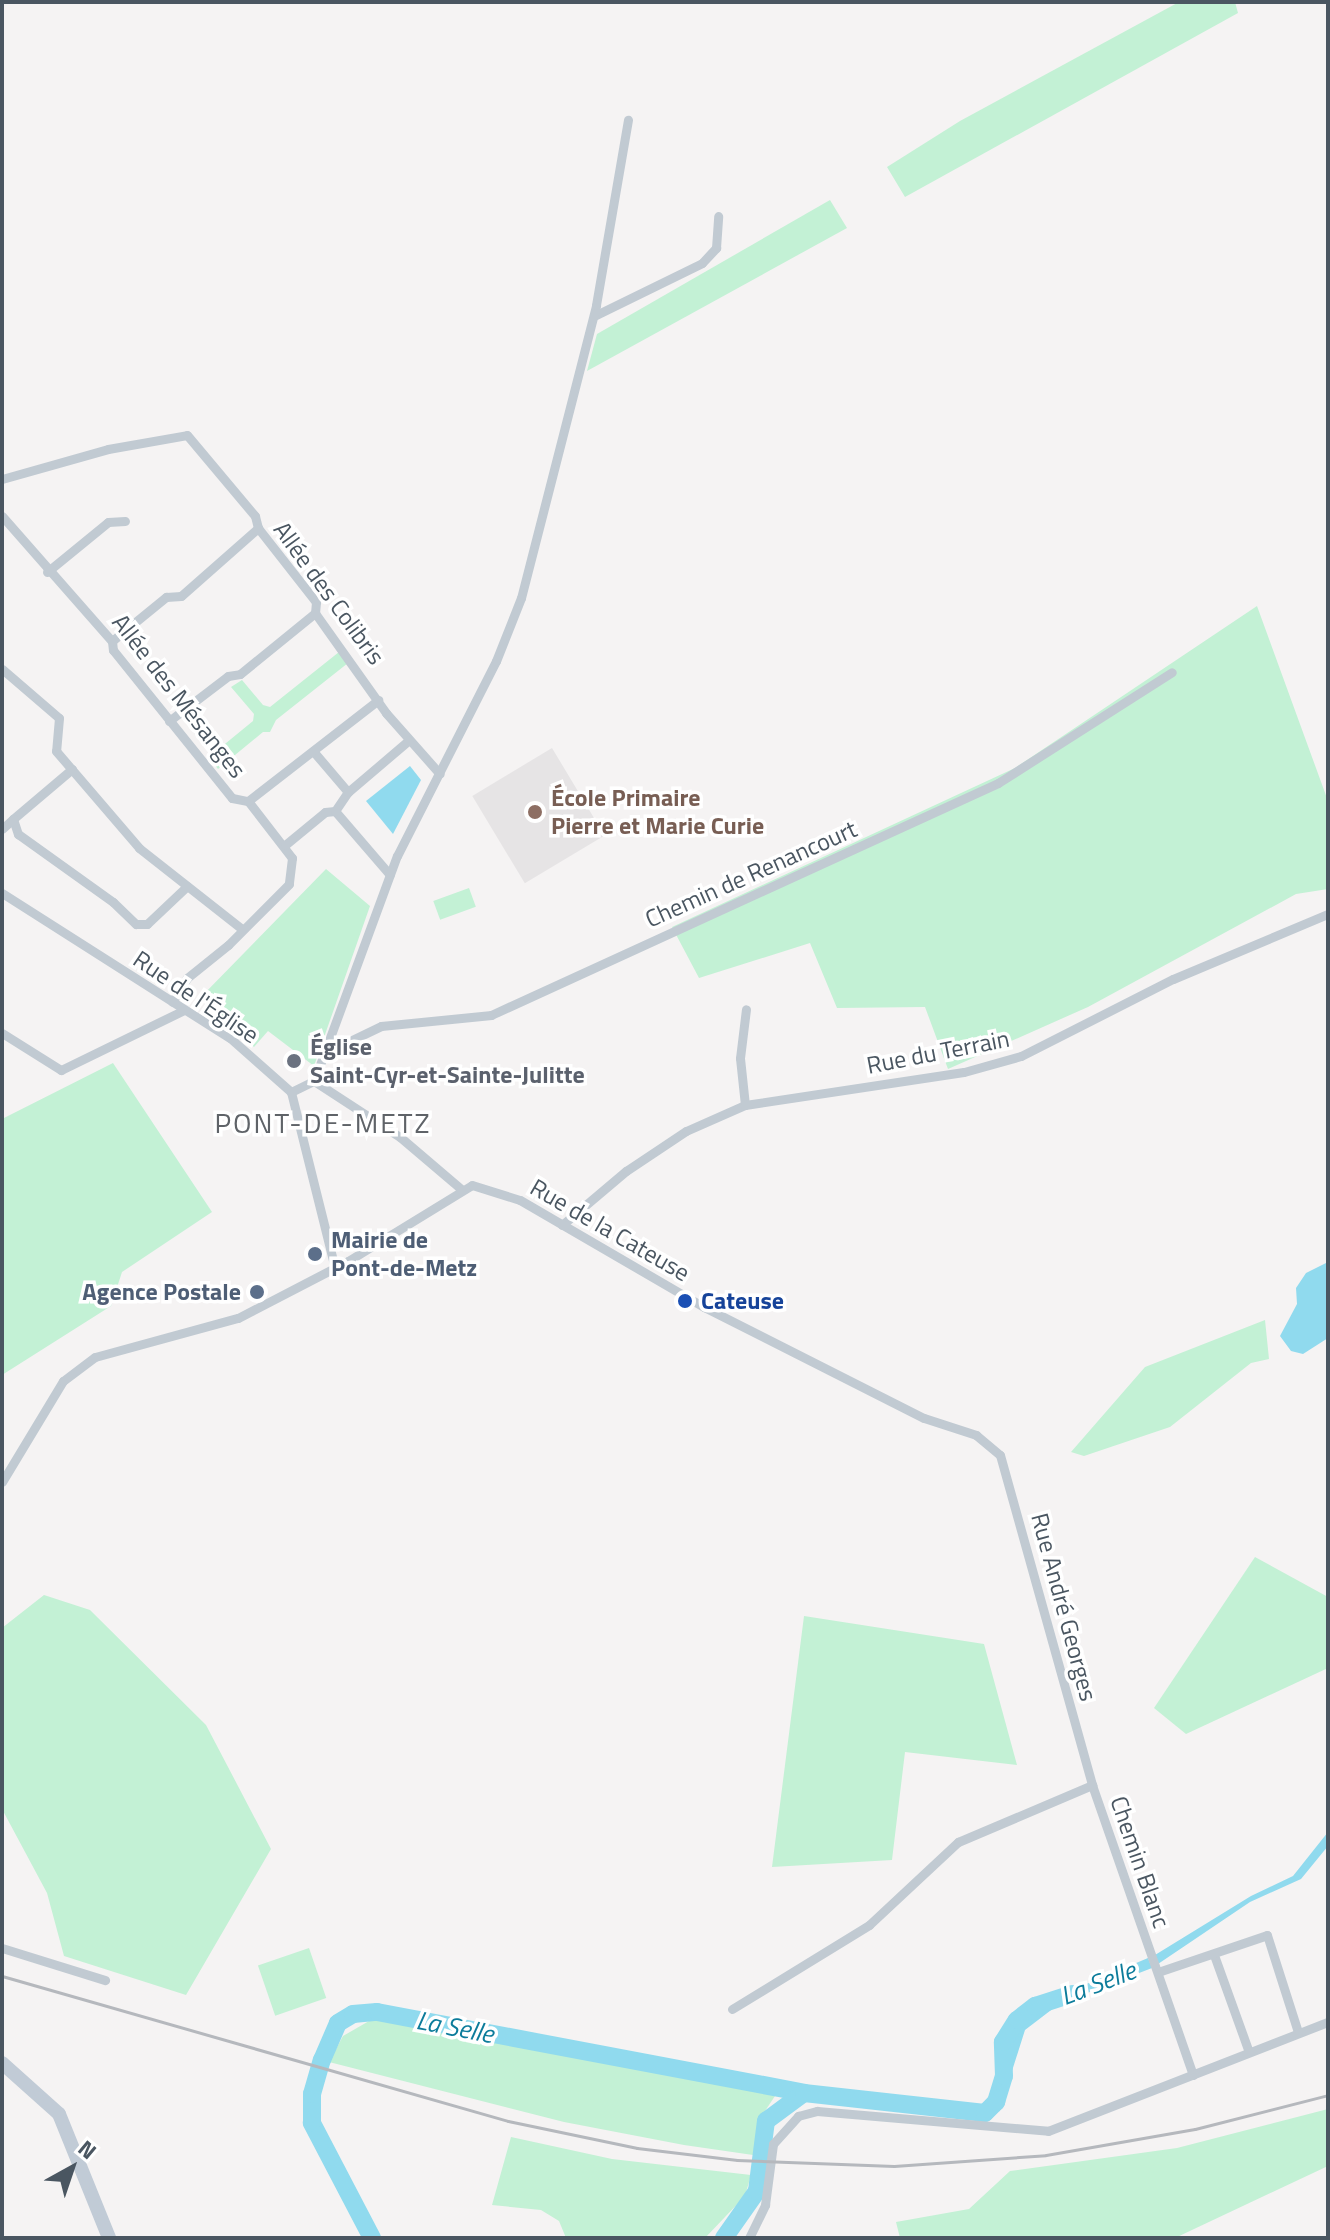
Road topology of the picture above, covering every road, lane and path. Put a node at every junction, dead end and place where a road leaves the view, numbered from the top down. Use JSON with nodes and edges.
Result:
{"nodes":[{"id":1,"x":628,"y":120,"type":"dead end"},
{"id":2,"x":718,"y":216,"type":"dead end"},
{"id":3,"x":594,"y":316,"type":"junction"},
{"id":4,"x":2,"y":479,"type":"edge"},
{"id":5,"x":2,"y":516,"type":"edge"},
{"id":6,"x":125,"y":521,"type":"dead end"},
{"id":7,"x":258,"y":528,"type":"junction"},
{"id":8,"x":47,"y":572,"type":"junction"},
{"id":9,"x":315,"y":613,"type":"junction"},
{"id":10,"x":112,"y":641,"type":"junction"},
{"id":11,"x":2,"y":669,"type":"edge"},
{"id":12,"x":1172,"y":672,"type":"dead end"},
{"id":13,"x":378,"y":700,"type":"junction"},
{"id":14,"x":169,"y":721,"type":"junction"},
{"id":15,"x":408,"y":741,"type":"junction"},
{"id":16,"x":313,"y":751,"type":"junction"},
{"id":17,"x":72,"y":769,"type":"junction"},
{"id":18,"x":440,"y":774,"type":"junction"},
{"id":19,"x":348,"y":792,"type":"junction"},
{"id":20,"x":248,"y":801,"type":"junction"},
{"id":21,"x":335,"y":811,"type":"junction"},
{"id":22,"x":13,"y":819,"type":"junction"},
{"id":23,"x":2,"y":829,"type":"edge"},
{"id":24,"x":285,"y":845,"type":"junction"},
{"id":25,"x":390,"y":875,"type":"junction"},
{"id":26,"x":187,"y":886,"type":"junction"},
{"id":27,"x":2,"y":893,"type":"edge"},
{"id":28,"x":1328,"y":914,"type":"edge"},
{"id":29,"x":242,"y":929,"type":"junction"},
{"id":30,"x":172,"y":1002,"type":"junction"},
{"id":31,"x":746,"y":1009,"type":"dead end"},
{"id":32,"x":184,"y":1010,"type":"junction"},
{"id":33,"x":2,"y":1033,"type":"edge"},
{"id":34,"x":325,"y":1053,"type":"junction"},
{"id":35,"x":314,"y":1081,"type":"junction"},
{"id":36,"x":291,"y":1092,"type":"junction"},
{"id":37,"x":745,"y":1105,"type":"junction"},
{"id":38,"x":461,"y":1189,"type":"junction"},
{"id":39,"x":562,"y":1225,"type":"junction"},
{"id":40,"x":335,"y":1268,"type":"junction"},
{"id":41,"x":989,"y":1444,"type":"joint"},
{"id":42,"x":2,"y":1482,"type":"edge"},
{"id":43,"x":1092,"y":1785,"type":"junction"},
{"id":44,"x":2,"y":1948,"type":"edge"},
{"id":45,"x":1214,"y":1955,"type":"junction"},
{"id":46,"x":1157,"y":1970,"type":"junction"},
{"id":47,"x":105,"y":1980,"type":"dead end"},
{"id":48,"x":732,"y":2009,"type":"dead end"},
{"id":49,"x":1328,"y":2022,"type":"edge"},
{"id":50,"x":1298,"y":2032,"type":"junction"},
{"id":51,"x":1249,"y":2052,"type":"junction"},
{"id":52,"x":2,"y":2063,"type":"edge"},
{"id":53,"x":1193,"y":2075,"type":"junction"},
{"id":54,"x":109,"y":2238,"type":"edge"},
{"id":55,"x":749,"y":2238,"type":"edge"}],
"edges":[{"from":1,"to":3,"type":"street"},
{"from":2,"to":3,"type":"street"},
{"from":3,"to":18,"type":"street"},
{"from":4,"to":7,"type":"street","name":"Allée des Colibris"},
{"from":5,"to":8,"type":"street","name":"Allée des Mésanges"},
{"from":6,"to":8,"type":"street"},
{"from":7,"to":9,"type":"street","name":"Allée des Colibris"},
{"from":7,"to":10,"type":"street"},
{"from":8,"to":10,"type":"street","name":"Allée des Mésanges"},
{"from":9,"to":13,"type":"street","name":"Allée des Colibris"},
{"from":9,"to":14,"type":"street"},
{"from":10,"to":14,"type":"street","name":"Allée des Mésanges"},
{"from":11,"to":17,"type":"street"},
{"from":12,"to":34,"type":"street","name":"Chemin de Renancourt"},
{"from":13,"to":15,"type":"street","name":"Allée des Colibris"},
{"from":13,"to":16,"type":"street"},
{"from":14,"to":20,"type":"street","name":"Allée des Mésanges"},
{"from":15,"to":18,"type":"street","name":"Allée des Colibris"},
{"from":15,"to":19,"type":"street"},
{"from":16,"to":19,"type":"street"},
{"from":16,"to":20,"type":"street"},
{"from":17,"to":22,"type":"street"},
{"from":17,"to":26,"type":"street"},
{"from":18,"to":25,"type":"street"},
{"from":19,"to":21,"type":"street"},
{"from":20,"to":24,"type":"street","name":"Allée des Mésanges"},
{"from":21,"to":24,"type":"street"},
{"from":21,"to":25,"type":"street"},
{"from":22,"to":23,"type":"street"},
{"from":22,"to":26,"type":"street"},
{"from":24,"to":29,"type":"street"},
{"from":25,"to":34,"type":"street"},
{"from":26,"to":29,"type":"street"},
{"from":27,"to":30,"type":"street","name":"Rue de l'Église"},
{"from":28,"to":37,"type":"street","name":"Rue du Terrain"},
{"from":29,"to":30,"type":"street"},
{"from":30,"to":32,"type":"street","name":"Rue de l'Église"},
{"from":31,"to":37,"type":"street"},
{"from":32,"to":33,"type":"street"},
{"from":32,"to":36,"type":"street","name":"Rue de l'Église"},
{"from":34,"to":35,"type":"street"},
{"from":35,"to":36,"type":"street"},
{"from":35,"to":38,"type":"street"},
{"from":36,"to":40,"type":"street"},
{"from":37,"to":39,"type":"street","name":"Rue du Terrain"},
{"from":38,"to":39,"type":"street","name":"Rue de la Cateuse"},
{"from":38,"to":40,"type":"street"},
{"from":39,"to":41,"type":"street","name":"Rue de la Cateuse"},
{"from":40,"to":42,"type":"street"},
{"from":41,"to":43,"type":"street","name":"Rue André Georges"},
{"from":43,"to":46,"type":"street","name":"Chemin Blanc"},
{"from":43,"to":48,"type":"street"},
{"from":44,"to":47,"type":"street"},
{"from":45,"to":46,"type":"street"},
{"from":45,"to":50,"type":"street"},
{"from":45,"to":51,"type":"street"},
{"from":46,"to":53,"type":"street","name":"Chemin Blanc"},
{"from":49,"to":50,"type":"street"},
{"from":50,"to":51,"type":"street"},
{"from":51,"to":53,"type":"street"},
{"from":52,"to":54,"type":"street"},
{"from":53,"to":55,"type":"street"}]}
